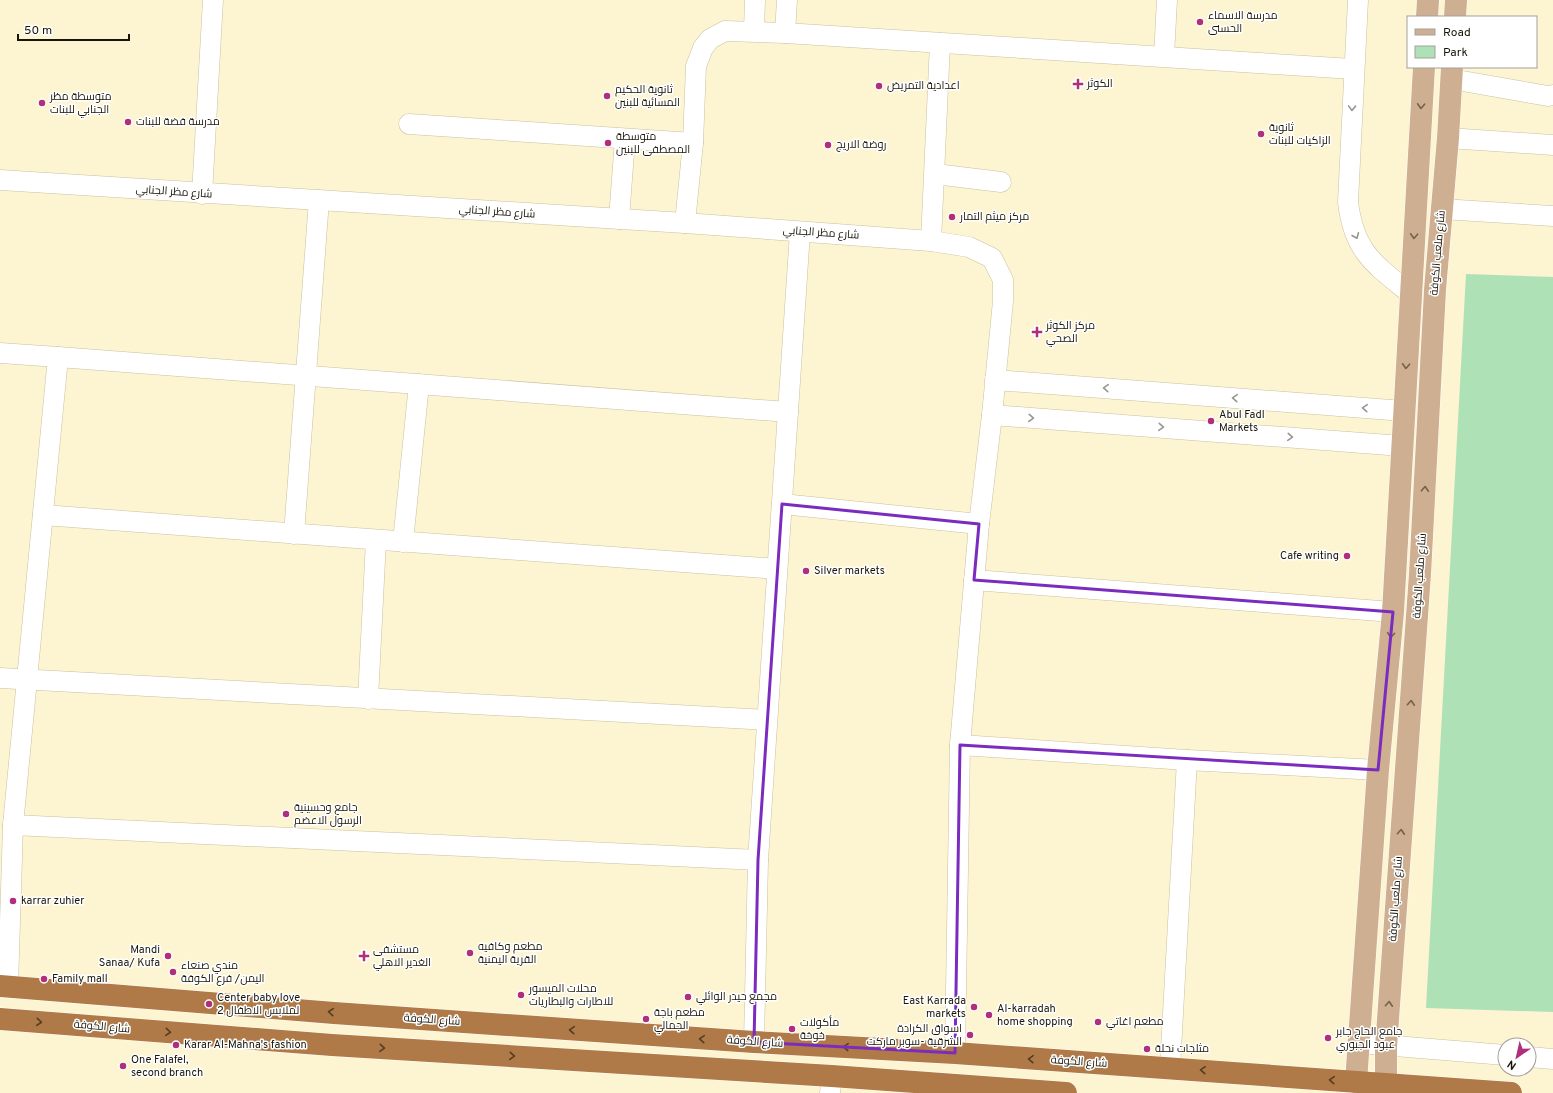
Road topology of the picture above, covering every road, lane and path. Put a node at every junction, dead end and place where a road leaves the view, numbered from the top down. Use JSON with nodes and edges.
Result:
{"nodes":[{"id":1,"x":213,"y":0,"type":"edge"},
{"id":2,"x":755,"y":0,"type":"edge"},
{"id":3,"x":787,"y":0,"type":"edge"},
{"id":4,"x":1167,"y":0,"type":"edge"},
{"id":5,"x":1358,"y":0,"type":"edge"},
{"id":6,"x":1428,"y":0,"type":"edge"},
{"id":7,"x":1456,"y":0,"type":"edge"},
{"id":8,"x":1427,"y":16,"type":"edge"},
{"id":9,"x":1455,"y":16,"type":"edge"},
{"id":10,"x":754,"y":31,"type":"junction"},
{"id":11,"x":785,"y":33,"type":"junction"},
{"id":12,"x":940,"y":43,"type":"junction"},
{"id":13,"x":1164,"y":56,"type":"junction"},
{"id":14,"x":1424,"y":68,"type":"edge"},
{"id":15,"x":1354,"y":69,"type":"junction"},
{"id":16,"x":1452,"y":73,"type":"edge"},
{"id":17,"x":1553,"y":96,"type":"edge"},
{"id":18,"x":409,"y":124,"type":"dead end"},
{"id":19,"x":1448,"y":138,"type":"junction"},
{"id":20,"x":625,"y":139,"type":"junction"},
{"id":21,"x":693,"y":143,"type":"junction"},
{"id":22,"x":1553,"y":145,"type":"edge"},
{"id":23,"x":935,"y":174,"type":"junction"},
{"id":24,"x":0,"y":180,"type":"edge"},
{"id":25,"x":1001,"y":182,"type":"dead end"},
{"id":26,"x":202,"y":194,"type":"junction"},
{"id":27,"x":319,"y":200,"type":"junction"},
{"id":28,"x":1442,"y":209,"type":"junction"},
{"id":29,"x":1553,"y":216,"type":"edge"},
{"id":30,"x":619,"y":219,"type":"junction"},
{"id":31,"x":685,"y":223,"type":"junction"},
{"id":32,"x":800,"y":232,"type":"junction"},
{"id":33,"x":931,"y":241,"type":"junction"},
{"id":34,"x":1410,"y":294,"type":"junction"},
{"id":35,"x":0,"y":353,"type":"edge"},
{"id":36,"x":58,"y":357,"type":"junction"},
{"id":37,"x":305,"y":376,"type":"junction"},
{"id":38,"x":995,"y":380,"type":"junction"},
{"id":39,"x":419,"y":384,"type":"junction"},
{"id":40,"x":1404,"y":411,"type":"junction"},
{"id":41,"x":788,"y":412,"type":"junction"},
{"id":42,"x":992,"y":415,"type":"junction"},
{"id":43,"x":1402,"y":446,"type":"junction"},
{"id":44,"x":782,"y":504,"type":"junction"},
{"id":45,"x":43,"y":516,"type":"junction"},
{"id":46,"x":1398,"y":523,"type":"junction"},
{"id":47,"x":1423,"y":523,"type":"junction"},
{"id":48,"x":979,"y":524,"type":"junction"},
{"id":49,"x":294,"y":534,"type":"junction"},
{"id":50,"x":376,"y":540,"type":"junction"},
{"id":51,"x":403,"y":542,"type":"junction"},
{"id":52,"x":777,"y":569,"type":"junction"},
{"id":53,"x":1395,"y":573,"type":"junction"},
{"id":54,"x":1420,"y":574,"type":"junction"},
{"id":55,"x":974,"y":580,"type":"junction"},
{"id":56,"x":1393,"y":612,"type":"junction"},
{"id":57,"x":0,"y":678,"type":"edge"},
{"id":58,"x":27,"y":681,"type":"junction"},
{"id":59,"x":368,"y":699,"type":"junction"},
{"id":60,"x":767,"y":720,"type":"junction"},
{"id":61,"x":960,"y":744,"type":"junction"},
{"id":62,"x":1187,"y":760,"type":"junction"},
{"id":63,"x":1378,"y":770,"type":"junction"},
{"id":64,"x":13,"y":825,"type":"junction"},
{"id":65,"x":758,"y":860,"type":"junction"},
{"id":66,"x":4,"y":986,"type":"edge"},
{"id":67,"x":281,"y":1008,"type":"junction"},
{"id":68,"x":407,"y":1018,"type":"junction"},
{"id":69,"x":0,"y":1019,"type":"edge"},
{"id":70,"x":240,"y":1038,"type":"junction"},
{"id":71,"x":754,"y":1042,"type":"junction"},
{"id":72,"x":1358,"y":1043,"type":"junction"},
{"id":73,"x":355,"y":1046,"type":"junction"},
{"id":74,"x":1386,"y":1046,"type":"junction"},
{"id":75,"x":955,"y":1053,"type":"junction"},
{"id":76,"x":1497,"y":1055,"type":"edge"},
{"id":77,"x":1537,"y":1058,"type":"edge"},
{"id":78,"x":1553,"y":1059,"type":"edge"},
{"id":79,"x":1170,"y":1068,"type":"junction"},
{"id":80,"x":1356,"y":1082,"type":"junction"},
{"id":81,"x":831,"y":1084,"type":"edge"},
{"id":82,"x":1386,"y":1085,"type":"junction"},
{"id":83,"x":955,"y":1089,"type":"edge"},
{"id":84,"x":1441,"y":1090,"type":"edge"},
{"id":85,"x":1066,"y":1093,"type":"edge"},
{"id":86,"x":1511,"y":1093,"type":"edge"}],
"edges":[{"from":1,"to":26,"type":"street"},
{"from":2,"to":10,"type":"street"},
{"from":3,"to":11,"type":"street"},
{"from":4,"to":13,"type":"street"},
{"from":5,"to":15,"type":"street"},
{"from":6,"to":8,"type":"main road"},
{"from":7,"to":9,"type":"main road"},
{"from":10,"to":11,"type":"street"},
{"from":10,"to":21,"type":"street"},
{"from":11,"to":12,"type":"street"},
{"from":12,"to":13,"type":"street"},
{"from":12,"to":23,"type":"street"},
{"from":13,"to":15,"type":"street"},
{"from":14,"to":34,"type":"main road","one_way":true},
{"from":15,"to":34,"type":"street","one_way":true},
{"from":16,"to":17,"type":"street"},
{"from":16,"to":19,"type":"main road","name":"شارع ملعب الكوفة"},
{"from":18,"to":20,"type":"street"},
{"from":19,"to":22,"type":"street"},
{"from":19,"to":28,"type":"main road","name":"شارع ملعب الكوفة"},
{"from":20,"to":21,"type":"street"},
{"from":20,"to":30,"type":"street"},
{"from":21,"to":31,"type":"street"},
{"from":23,"to":25,"type":"street"},
{"from":23,"to":33,"type":"street"},
{"from":24,"to":26,"type":"street","name":"شارع مظر الجنابي"},
{"from":26,"to":27,"type":"street","name":"شارع مظر الجنابي"},
{"from":27,"to":30,"type":"street","name":"شارع مظر الجنابي"},
{"from":27,"to":37,"type":"street"},
{"from":28,"to":29,"type":"street"},
{"from":47,"to":28,"type":"main road","name":"شارع ملعب الكوفة","one_way":true},
{"from":30,"to":31,"type":"street","name":"شارع مظر الجنابي"},
{"from":31,"to":32,"type":"street","name":"شارع مظر الجنابي"},
{"from":32,"to":33,"type":"street","name":"شارع مظر الجنابي"},
{"from":32,"to":41,"type":"street"},
{"from":33,"to":38,"type":"street","name":"شارع مظر الجنابي"},
{"from":34,"to":40,"type":"main road","one_way":true},
{"from":35,"to":36,"type":"street"},
{"from":36,"to":37,"type":"street"},
{"from":36,"to":45,"type":"street"},
{"from":37,"to":39,"type":"street"},
{"from":37,"to":49,"type":"street"},
{"from":40,"to":38,"type":"street","one_way":true},
{"from":38,"to":42,"type":"street"},
{"from":39,"to":41,"type":"street"},
{"from":39,"to":51,"type":"street"},
{"from":40,"to":43,"type":"main road"},
{"from":41,"to":44,"type":"street"},
{"from":42,"to":43,"type":"street","one_way":true},
{"from":42,"to":48,"type":"street"},
{"from":43,"to":46,"type":"main road"},
{"from":44,"to":48,"type":"street"},
{"from":44,"to":52,"type":"street"},
{"from":45,"to":49,"type":"street"},
{"from":45,"to":58,"type":"street"},
{"from":46,"to":47,"type":"main road"},
{"from":46,"to":53,"type":"main road"},
{"from":47,"to":54,"type":"main road","name":"شارع ملعب الكوفة"},
{"from":48,"to":55,"type":"street"},
{"from":49,"to":50,"type":"street"},
{"from":50,"to":51,"type":"street"},
{"from":50,"to":59,"type":"street"},
{"from":51,"to":52,"type":"street"},
{"from":52,"to":60,"type":"street"},
{"from":53,"to":54,"type":"main road"},
{"from":53,"to":56,"type":"main road"},
{"from":74,"to":54,"type":"main road","name":"شارع ملعب الكوفة","one_way":true},
{"from":55,"to":56,"type":"street"},
{"from":55,"to":61,"type":"street"},
{"from":56,"to":63,"type":"main road","one_way":true},
{"from":57,"to":58,"type":"street"},
{"from":58,"to":59,"type":"street"},
{"from":58,"to":64,"type":"street"},
{"from":59,"to":60,"type":"street"},
{"from":60,"to":65,"type":"street"},
{"from":61,"to":62,"type":"street"},
{"from":61,"to":75,"type":"street"},
{"from":62,"to":63,"type":"street"},
{"from":62,"to":79,"type":"street"},
{"from":63,"to":72,"type":"main road"},
{"from":64,"to":65,"type":"street"},
{"from":64,"to":66,"type":"street"},
{"from":65,"to":71,"type":"street"},
{"from":66,"to":67,"type":"highway","name":"شارع الكوفة"},
{"from":68,"to":67,"type":"highway","name":"شارع الكوفة","one_way":true},
{"from":67,"to":70,"type":"highway"},
{"from":71,"to":68,"type":"highway","name":"شارع الكوفة","one_way":true},
{"from":68,"to":73,"type":"highway"},
{"from":69,"to":70,"type":"highway","name":"شارع الكوفة","one_way":true},
{"from":70,"to":73,"type":"highway","name":"شارع الكوفة"},
{"from":75,"to":71,"type":"highway","name":"شارع الكوفة","one_way":true},
{"from":72,"to":74,"type":"street"},
{"from":72,"to":80,"type":"main road"},
{"from":73,"to":81,"type":"highway","name":"شارع الكوفة","one_way":true},
{"from":74,"to":76,"type":"street"},
{"from":74,"to":82,"type":"main road","name":"شارع ملعب الكوفة"},
{"from":79,"to":75,"type":"highway","name":"شارع الكوفة","one_way":true},
{"from":77,"to":78,"type":"street"},
{"from":80,"to":79,"type":"highway","name":"شارع الكوفة","one_way":true},
{"from":80,"to":82,"type":"highway","name":"شارع الكوفة"},
{"from":81,"to":83,"type":"highway","name":"شارع الكوفة"},
{"from":82,"to":84,"type":"highway","name":"شارع الكوفة"},
{"from":83,"to":85,"type":"highway","name":"شارع الكوفة"},
{"from":84,"to":86,"type":"highway","name":"شارع الكوفة"}]}
